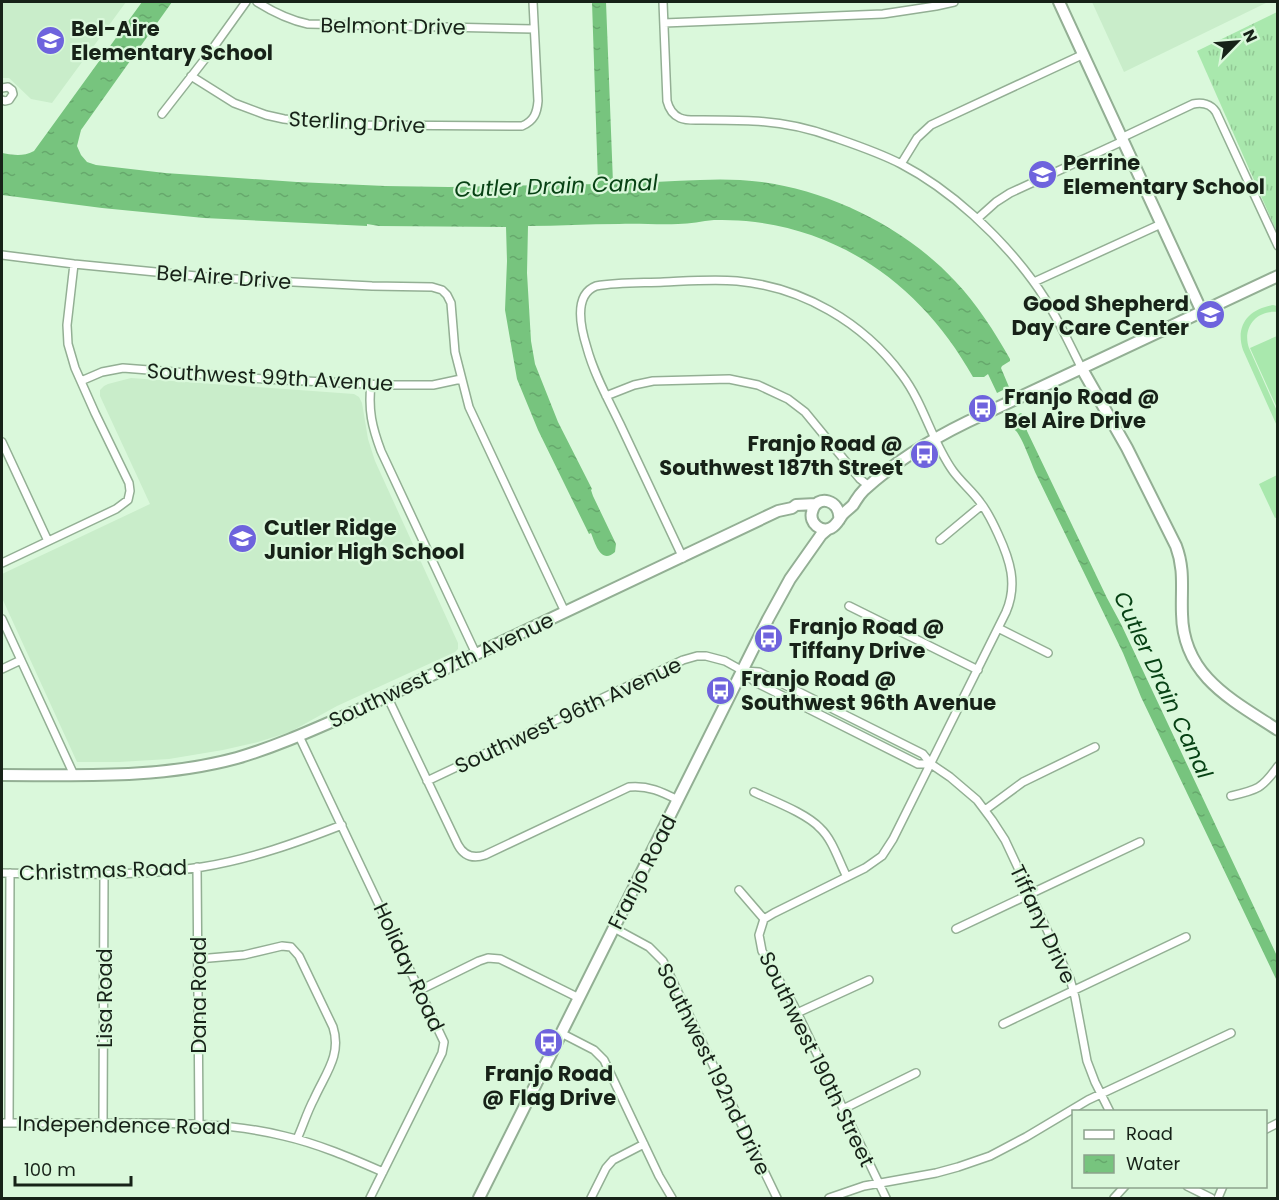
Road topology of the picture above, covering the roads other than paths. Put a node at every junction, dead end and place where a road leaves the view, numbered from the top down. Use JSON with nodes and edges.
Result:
{"nodes":[{"id":1,"x":246,"y":2,"type":"edge"},
{"id":2,"x":257,"y":2,"type":"edge"},
{"id":3,"x":533,"y":2,"type":"edge"},
{"id":4,"x":663,"y":2,"type":"edge"},
{"id":5,"x":954,"y":2,"type":"edge"},
{"id":6,"x":1059,"y":2,"type":"edge"},
{"id":7,"x":664,"y":23,"type":"junction"},
{"id":8,"x":534,"y":29,"type":"junction"},
{"id":9,"x":1084,"y":54,"type":"junction"},
{"id":10,"x":191,"y":76,"type":"junction"},
{"id":11,"x":2,"y":88,"type":"edge"},
{"id":12,"x":2,"y":100,"type":"edge"},
{"id":13,"x":162,"y":114,"type":"dead end"},
{"id":14,"x":1122,"y":139,"type":"junction"},
{"id":15,"x":901,"y":164,"type":"junction"},
{"id":16,"x":977,"y":219,"type":"junction"},
{"id":17,"x":1161,"y":224,"type":"junction"},
{"id":18,"x":1278,"y":246,"type":"edge"},
{"id":19,"x":2,"y":255,"type":"edge"},
{"id":20,"x":74,"y":264,"type":"junction"},
{"id":21,"x":1278,"y":276,"type":"edge"},
{"id":22,"x":1034,"y":282,"type":"junction"},
{"id":23,"x":1202,"y":312,"type":"junction"},
{"id":24,"x":1082,"y":369,"type":"junction"},
{"id":25,"x":461,"y":380,"type":"junction"},
{"id":26,"x":81,"y":381,"type":"junction"},
{"id":27,"x":371,"y":384,"type":"junction"},
{"id":28,"x":606,"y":396,"type":"junction"},
{"id":29,"x":935,"y":439,"type":"junction"},
{"id":30,"x":2,"y":442,"type":"edge"},
{"id":31,"x":868,"y":486,"type":"junction"},
{"id":32,"x":856,"y":497,"type":"junction"},
{"id":33,"x":833,"y":503,"type":"junction"},
{"id":34,"x":816,"y":504,"type":"junction"},
{"id":35,"x":982,"y":505,"type":"junction"},
{"id":36,"x":792,"y":508,"type":"junction"},
{"id":37,"x":839,"y":520,"type":"junction"},
{"id":38,"x":813,"y":521,"type":"junction"},
{"id":39,"x":828,"y":529,"type":"junction"},
{"id":40,"x":940,"y":540,"type":"dead end"},
{"id":41,"x":48,"y":541,"type":"junction"},
{"id":42,"x":811,"y":549,"type":"junction"},
{"id":43,"x":683,"y":558,"type":"junction"},
{"id":44,"x":2,"y":563,"type":"edge"},
{"id":45,"x":849,"y":606,"type":"dead end"},
{"id":46,"x":564,"y":612,"type":"junction"},
{"id":47,"x":2,"y":619,"type":"edge"},
{"id":48,"x":998,"y":628,"type":"junction"},
{"id":49,"x":476,"y":654,"type":"junction"},
{"id":50,"x":1048,"y":654,"type":"dead end"},
{"id":51,"x":21,"y":660,"type":"junction"},
{"id":52,"x":2,"y":669,"type":"edge"},
{"id":53,"x":978,"y":670,"type":"junction"},
{"id":54,"x":743,"y":671,"type":"junction"},
{"id":55,"x":387,"y":696,"type":"junction"},
{"id":56,"x":1278,"y":730,"type":"edge"},
{"id":57,"x":299,"y":736,"type":"junction"},
{"id":58,"x":1095,"y":747,"type":"dead end"},
{"id":59,"x":931,"y":764,"type":"junction"},
{"id":60,"x":1278,"y":766,"type":"edge"},
{"id":61,"x":2,"y":775,"type":"edge"},
{"id":62,"x":74,"y":775,"type":"junction"},
{"id":63,"x":427,"y":781,"type":"junction"},
{"id":64,"x":754,"y":792,"type":"dead end"},
{"id":65,"x":1231,"y":796,"type":"dead end"},
{"id":66,"x":678,"y":800,"type":"junction"},
{"id":67,"x":985,"y":810,"type":"junction"},
{"id":68,"x":342,"y":825,"type":"junction"},
{"id":69,"x":1140,"y":842,"type":"dead end"},
{"id":70,"x":197,"y":867,"type":"junction"},
{"id":71,"x":6,"y":873,"type":"edge"},
{"id":72,"x":104,"y":874,"type":"junction"},
{"id":73,"x":847,"y":878,"type":"junction"},
{"id":74,"x":739,"y":890,"type":"dead end"},
{"id":75,"x":1030,"y":895,"type":"junction"},
{"id":76,"x":764,"y":919,"type":"junction"},
{"id":77,"x":614,"y":928,"type":"junction"},
{"id":78,"x":956,"y":929,"type":"dead end"},
{"id":79,"x":1186,"y":937,"type":"dead end"},
{"id":80,"x":198,"y":959,"type":"junction"},
{"id":81,"x":869,"y":980,"type":"dead end"},
{"id":82,"x":420,"y":990,"type":"junction"},
{"id":83,"x":1074,"y":990,"type":"junction"},
{"id":84,"x":579,"y":998,"type":"junction"},
{"id":85,"x":797,"y":1013,"type":"junction"},
{"id":86,"x":1003,"y":1024,"type":"dead end"},
{"id":87,"x":561,"y":1033,"type":"junction"},
{"id":88,"x":1231,"y":1033,"type":"dead end"},
{"id":89,"x":916,"y":1073,"type":"dead end"},
{"id":90,"x":1100,"y":1094,"type":"junction"},
{"id":91,"x":843,"y":1108,"type":"junction"},
{"id":92,"x":1109,"y":1110,"type":"edge"},
{"id":93,"x":5,"y":1123,"type":"edge"},
{"id":94,"x":103,"y":1123,"type":"junction"},
{"id":95,"x":198,"y":1124,"type":"junction"},
{"id":96,"x":297,"y":1139,"type":"junction"},
{"id":97,"x":645,"y":1144,"type":"junction"},
{"id":98,"x":383,"y":1172,"type":"junction"},
{"id":99,"x":879,"y":1184,"type":"junction"},
{"id":100,"x":1191,"y":1188,"type":"edge"},
{"id":101,"x":370,"y":1198,"type":"edge"},
{"id":102,"x":479,"y":1198,"type":"edge"},
{"id":103,"x":591,"y":1198,"type":"edge"},
{"id":104,"x":672,"y":1198,"type":"edge"},
{"id":105,"x":777,"y":1198,"type":"edge"},
{"id":106,"x":830,"y":1198,"type":"edge"},
{"id":107,"x":886,"y":1198,"type":"edge"},
{"id":108,"x":1211,"y":1198,"type":"edge"}],
"edges":[{"from":1,"to":10,"type":"street"},
{"from":2,"to":8,"type":"street","name":"Belmont Drive"},
{"from":3,"to":8,"type":"street"},
{"from":4,"to":7,"type":"street"},
{"from":5,"to":7,"type":"street"},
{"from":6,"to":9,"type":"street"},
{"from":7,"to":15,"type":"street"},
{"from":8,"to":10,"type":"street","name":"Sterling Drive"},
{"from":9,"to":14,"type":"street"},
{"from":9,"to":15,"type":"street"},
{"from":10,"to":13,"type":"street"},
{"from":11,"to":12,"type":"street"},
{"from":14,"to":16,"type":"street"},
{"from":14,"to":17,"type":"street"},
{"from":14,"to":18,"type":"street"},
{"from":15,"to":16,"type":"street"},
{"from":16,"to":22,"type":"street"},
{"from":17,"to":22,"type":"street"},
{"from":17,"to":23,"type":"street"},
{"from":19,"to":20,"type":"street","name":"Bel Aire Drive"},
{"from":20,"to":25,"type":"street","name":"Bel Aire Drive"},
{"from":20,"to":26,"type":"street"},
{"from":21,"to":23,"type":"street"},
{"from":22,"to":24,"type":"street"},
{"from":23,"to":24,"type":"street"},
{"from":24,"to":29,"type":"street"},
{"from":24,"to":56,"type":"street"},
{"from":25,"to":27,"type":"street","name":"Southwest 99th Avenue"},
{"from":25,"to":46,"type":"street"},
{"from":26,"to":27,"type":"street","name":"Southwest 99th Avenue"},
{"from":26,"to":41,"type":"street"},
{"from":27,"to":49,"type":"street"},
{"from":28,"to":29,"type":"street"},
{"from":28,"to":31,"type":"street"},
{"from":28,"to":43,"type":"street"},
{"from":29,"to":31,"type":"street"},
{"from":29,"to":35,"type":"street"},
{"from":30,"to":41,"type":"street"},
{"from":31,"to":32,"type":"street"},
{"from":32,"to":33,"type":"street"},
{"from":32,"to":37,"type":"street"},
{"from":33,"to":34,"type":"street"},
{"from":33,"to":37,"type":"street"},
{"from":34,"to":36,"type":"street","name":"Southwest 97th Avenue"},
{"from":34,"to":38,"type":"street"},
{"from":35,"to":40,"type":"street"},
{"from":35,"to":48,"type":"street"},
{"from":36,"to":38,"type":"street"},
{"from":36,"to":43,"type":"street","name":"Southwest 97th Avenue"},
{"from":37,"to":39,"type":"street"},
{"from":38,"to":39,"type":"street"},
{"from":38,"to":42,"type":"street","name":"Franjo Road"},
{"from":39,"to":42,"type":"street","name":"Franjo Road"},
{"from":41,"to":44,"type":"street"},
{"from":42,"to":54,"type":"street","name":"Franjo Road"},
{"from":43,"to":46,"type":"street","name":"Southwest 97th Avenue"},
{"from":45,"to":53,"type":"street"},
{"from":46,"to":49,"type":"street","name":"Southwest 97th Avenue"},
{"from":47,"to":51,"type":"street"},
{"from":48,"to":50,"type":"street"},
{"from":48,"to":53,"type":"street"},
{"from":49,"to":55,"type":"street","name":"Southwest 97th Avenue"},
{"from":51,"to":52,"type":"street"},
{"from":51,"to":62,"type":"street"},
{"from":53,"to":59,"type":"street"},
{"from":54,"to":59,"type":"street","name":"Tiffany Drive"},
{"from":54,"to":59,"type":"street","name":"Tiffany Drive"},
{"from":54,"to":63,"type":"street","name":"Southwest 96th Avenue"},
{"from":54,"to":66,"type":"street","name":"Franjo Road"},
{"from":55,"to":57,"type":"street","name":"Southwest 97th Avenue"},
{"from":55,"to":63,"type":"street"},
{"from":57,"to":62,"type":"street","name":"Southwest 97th Avenue"},
{"from":57,"to":68,"type":"street","name":"Holiday Road"},
{"from":58,"to":67,"type":"street"},
{"from":59,"to":67,"type":"street","name":"Tiffany Drive"},
{"from":59,"to":73,"type":"street"},
{"from":60,"to":65,"type":"street"},
{"from":61,"to":62,"type":"street","name":"Southwest 97th Avenue"},
{"from":63,"to":66,"type":"street"},
{"from":64,"to":73,"type":"street"},
{"from":66,"to":77,"type":"street","name":"Franjo Road"},
{"from":67,"to":75,"type":"street","name":"Tiffany Drive"},
{"from":68,"to":70,"type":"street","name":"Christmas Road"},
{"from":68,"to":82,"type":"street","name":"Holiday Road"},
{"from":69,"to":75,"type":"street"},
{"from":70,"to":72,"type":"street","name":"Christmas Road"},
{"from":70,"to":80,"type":"street","name":"Dana Road"},
{"from":71,"to":72,"type":"street","name":"Christmas Road"},
{"from":71,"to":93,"type":"street"},
{"from":72,"to":94,"type":"street","name":"Lisa Road"},
{"from":73,"to":76,"type":"street"},
{"from":74,"to":76,"type":"street","name":"Southwest 190th Street"},
{"from":75,"to":78,"type":"street"},
{"from":75,"to":83,"type":"street","name":"Tiffany Drive"},
{"from":76,"to":85,"type":"street","name":"Southwest 190th Street"},
{"from":77,"to":84,"type":"street","name":"Franjo Road"},
{"from":77,"to":105,"type":"street","name":"Southwest 192nd Drive"},
{"from":79,"to":83,"type":"street"},
{"from":80,"to":95,"type":"street","name":"Dana Road"},
{"from":80,"to":96,"type":"street"},
{"from":81,"to":85,"type":"street"},
{"from":82,"to":84,"type":"street"},
{"from":82,"to":98,"type":"street","name":"Holiday Road"},
{"from":83,"to":86,"type":"street"},
{"from":83,"to":90,"type":"street","name":"Tiffany Drive"},
{"from":84,"to":87,"type":"street","name":"Franjo Road"},
{"from":85,"to":91,"type":"street","name":"Southwest 190th Street"},
{"from":87,"to":97,"type":"street"},
{"from":87,"to":102,"type":"street","name":"Franjo Road"},
{"from":88,"to":90,"type":"street"},
{"from":89,"to":91,"type":"street"},
{"from":90,"to":92,"type":"street","name":"Tiffany Drive"},
{"from":90,"to":99,"type":"street"},
{"from":91,"to":99,"type":"street","name":"Southwest 190th Street"},
{"from":93,"to":94,"type":"street","name":"Independence Road"},
{"from":94,"to":95,"type":"street","name":"Independence Road"},
{"from":95,"to":96,"type":"street","name":"Independence Road"},
{"from":96,"to":98,"type":"street","name":"Independence Road"},
{"from":97,"to":103,"type":"street"},
{"from":97,"to":104,"type":"street"},
{"from":98,"to":101,"type":"street","name":"Holiday Road"},
{"from":99,"to":106,"type":"street"},
{"from":99,"to":107,"type":"street","name":"Southwest 190th Street"},
{"from":100,"to":108,"type":"street"}]}
